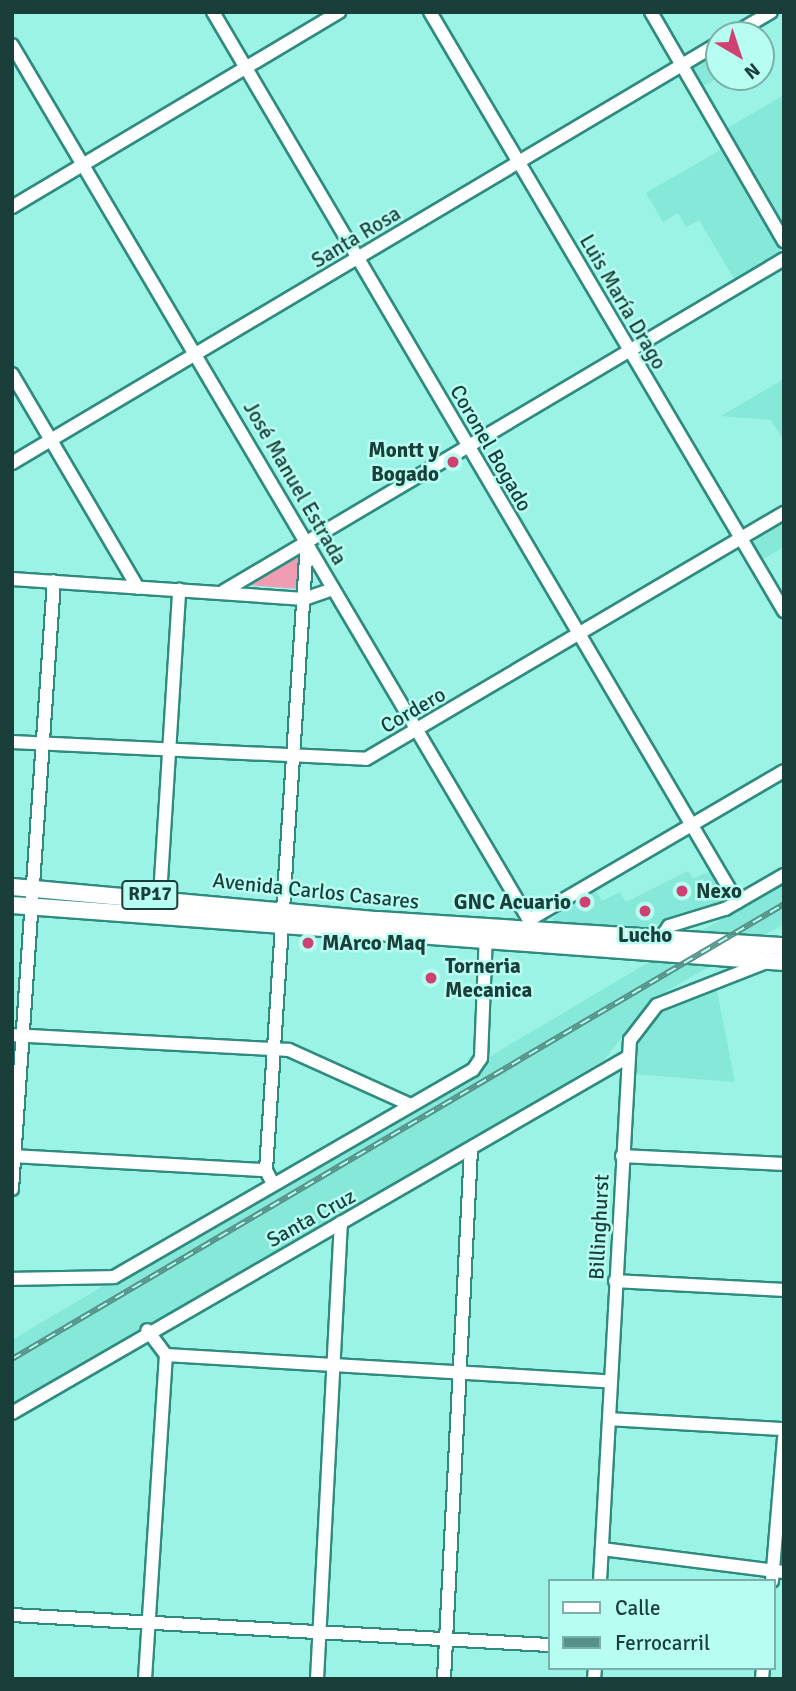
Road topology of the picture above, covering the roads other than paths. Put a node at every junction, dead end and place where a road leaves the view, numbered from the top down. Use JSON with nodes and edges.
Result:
{"nodes":[{"id":1,"x":213,"y":12,"type":"edge"},
{"id":2,"x":340,"y":12,"type":"edge"},
{"id":3,"x":430,"y":12,"type":"edge"},
{"id":4,"x":651,"y":12,"type":"edge"},
{"id":5,"x":771,"y":12,"type":"edge"},
{"id":6,"x":756,"y":21,"type":"edge"},
{"id":7,"x":12,"y":45,"type":"edge"},
{"id":8,"x":705,"y":51,"type":"edge"},
{"id":9,"x":682,"y":65,"type":"junction"},
{"id":10,"x":246,"y":68,"type":"junction"},
{"id":11,"x":519,"y":161,"type":"junction"},
{"id":12,"x":83,"y":164,"type":"junction"},
{"id":13,"x":12,"y":207,"type":"edge"},
{"id":14,"x":784,"y":240,"type":"edge"},
{"id":15,"x":358,"y":258,"type":"junction"},
{"id":16,"x":784,"y":259,"type":"edge"},
{"id":17,"x":629,"y":350,"type":"junction"},
{"id":18,"x":197,"y":354,"type":"junction"},
{"id":19,"x":12,"y":374,"type":"edge"},
{"id":20,"x":51,"y":440,"type":"junction"},
{"id":21,"x":468,"y":447,"type":"junction"},
{"id":22,"x":12,"y":463,"type":"edge"},
{"id":23,"x":784,"y":513,"type":"edge"},
{"id":24,"x":741,"y":538,"type":"junction"},
{"id":25,"x":307,"y":542,"type":"junction"},
{"id":26,"x":12,"y":579,"type":"edge"},
{"id":27,"x":54,"y":581,"type":"junction"},
{"id":28,"x":138,"y":587,"type":"junction"},
{"id":29,"x":333,"y":589,"type":"junction"},
{"id":30,"x":179,"y":590,"type":"junction"},
{"id":31,"x":224,"y":591,"type":"junction"},
{"id":32,"x":304,"y":599,"type":"junction"},
{"id":33,"x":784,"y":611,"type":"edge"},
{"id":34,"x":579,"y":635,"type":"junction"},
{"id":35,"x":417,"y":730,"type":"junction"},
{"id":36,"x":12,"y":742,"type":"edge"},
{"id":37,"x":43,"y":744,"type":"junction"},
{"id":38,"x":168,"y":751,"type":"junction"},
{"id":39,"x":295,"y":760,"type":"junction"},
{"id":40,"x":784,"y":771,"type":"edge"},
{"id":41,"x":693,"y":825,"type":"junction"},
{"id":42,"x":784,"y":875,"type":"edge"},
{"id":43,"x":12,"y":887,"type":"edge"},
{"id":44,"x":35,"y":889,"type":"junction"},
{"id":45,"x":160,"y":896,"type":"junction"},
{"id":46,"x":737,"y":902,"type":"junction"},
{"id":47,"x":12,"y":905,"type":"edge"},
{"id":48,"x":30,"y":907,"type":"junction"},
{"id":49,"x":285,"y":917,"type":"junction"},
{"id":50,"x":529,"y":932,"type":"junction"},
{"id":51,"x":486,"y":935,"type":"junction"},
{"id":52,"x":659,"y":940,"type":"junction"},
{"id":53,"x":782,"y":944,"type":"edge"},
{"id":54,"x":776,"y":962,"type":"edge"},
{"id":55,"x":17,"y":1035,"type":"edge"},
{"id":56,"x":276,"y":1049,"type":"junction"},
{"id":57,"x":628,"y":1057,"type":"junction"},
{"id":58,"x":411,"y":1105,"type":"junction"},
{"id":59,"x":471,"y":1149,"type":"junction"},
{"id":60,"x":13,"y":1156,"type":"edge"},
{"id":61,"x":622,"y":1156,"type":"junction"},
{"id":62,"x":784,"y":1164,"type":"edge"},
{"id":63,"x":266,"y":1170,"type":"junction"},
{"id":64,"x":273,"y":1184,"type":"junction"},
{"id":65,"x":12,"y":1189,"type":"edge"},
{"id":66,"x":341,"y":1223,"type":"junction"},
{"id":67,"x":12,"y":1279,"type":"edge"},
{"id":68,"x":615,"y":1281,"type":"junction"},
{"id":69,"x":784,"y":1290,"type":"edge"},
{"id":70,"x":148,"y":1330,"type":"junction"},
{"id":71,"x":166,"y":1355,"type":"junction"},
{"id":72,"x":337,"y":1364,"type":"junction"},
{"id":73,"x":461,"y":1371,"type":"junction"},
{"id":74,"x":610,"y":1381,"type":"junction"},
{"id":75,"x":12,"y":1413,"type":"edge"},
{"id":76,"x":609,"y":1419,"type":"junction"},
{"id":77,"x":784,"y":1429,"type":"edge"},
{"id":78,"x":784,"y":1438,"type":"edge"},
{"id":79,"x":603,"y":1549,"type":"junction"},
{"id":80,"x":776,"y":1574,"type":"edge"},
{"id":81,"x":600,"y":1579,"type":"edge"},
{"id":82,"x":12,"y":1615,"type":"edge"},
{"id":83,"x":148,"y":1622,"type":"junction"},
{"id":84,"x":320,"y":1632,"type":"junction"},
{"id":85,"x":446,"y":1640,"type":"junction"},
{"id":86,"x":548,"y":1645,"type":"edge"},
{"id":87,"x":145,"y":1679,"type":"edge"},
{"id":88,"x":317,"y":1679,"type":"edge"},
{"id":89,"x":444,"y":1679,"type":"edge"}],
"edges":[{"from":1,"to":10,"type":"street","name":"Coronel Bogado"},
{"from":2,"to":10,"type":"street"},
{"from":3,"to":11,"type":"street","name":"Luis María Drago"},
{"from":4,"to":9,"type":"street"},
{"from":5,"to":6,"type":"street"},
{"from":7,"to":12,"type":"street","name":"José Manuel Estrada"},
{"from":8,"to":9,"type":"street","name":"Santa Rosa"},
{"from":9,"to":11,"type":"street","name":"Santa Rosa"},
{"from":9,"to":14,"type":"street"},
{"from":10,"to":12,"type":"street"},
{"from":10,"to":15,"type":"street","name":"Coronel Bogado"},
{"from":11,"to":15,"type":"street","name":"Santa Rosa"},
{"from":11,"to":17,"type":"street","name":"Luis María Drago"},
{"from":12,"to":13,"type":"street"},
{"from":12,"to":18,"type":"street","name":"José Manuel Estrada"},
{"from":15,"to":18,"type":"street","name":"Santa Rosa"},
{"from":15,"to":21,"type":"street","name":"Coronel Bogado"},
{"from":16,"to":17,"type":"street"},
{"from":17,"to":21,"type":"street"},
{"from":17,"to":24,"type":"street","name":"Luis María Drago"},
{"from":18,"to":20,"type":"street","name":"Santa Rosa"},
{"from":18,"to":25,"type":"street","name":"José Manuel Estrada"},
{"from":19,"to":20,"type":"street"},
{"from":20,"to":22,"type":"street","name":"Santa Rosa"},
{"from":20,"to":28,"type":"street"},
{"from":21,"to":25,"type":"street"},
{"from":21,"to":34,"type":"street","name":"Coronel Bogado"},
{"from":23,"to":24,"type":"street","name":"Cordero"},
{"from":24,"to":33,"type":"street","name":"Luis María Drago"},
{"from":24,"to":34,"type":"street","name":"Cordero"},
{"from":25,"to":29,"type":"street","name":"José Manuel Estrada"},
{"from":25,"to":31,"type":"street"},
{"from":25,"to":32,"type":"street"},
{"from":26,"to":27,"type":"street"},
{"from":27,"to":28,"type":"street"},
{"from":27,"to":37,"type":"street"},
{"from":28,"to":30,"type":"street"},
{"from":29,"to":32,"type":"street"},
{"from":29,"to":35,"type":"street","name":"José Manuel Estrada"},
{"from":30,"to":31,"type":"street"},
{"from":30,"to":38,"type":"street"},
{"from":31,"to":32,"type":"street"},
{"from":32,"to":39,"type":"street"},
{"from":34,"to":35,"type":"street","name":"Cordero"},
{"from":34,"to":41,"type":"street","name":"Coronel Bogado"},
{"from":35,"to":39,"type":"street","name":"Cordero"},
{"from":35,"to":50,"type":"street","name":"José Manuel Estrada"},
{"from":36,"to":37,"type":"street","name":"Cordero"},
{"from":37,"to":38,"type":"street","name":"Cordero"},
{"from":37,"to":44,"type":"street"},
{"from":38,"to":39,"type":"street","name":"Cordero"},
{"from":38,"to":45,"type":"street"},
{"from":39,"to":49,"type":"street"},
{"from":40,"to":41,"type":"street"},
{"from":41,"to":46,"type":"street","name":"Coronel Bogado"},
{"from":41,"to":50,"type":"street"},
{"from":42,"to":46,"type":"street"},
{"from":43,"to":44,"type":"main road","name":"Avenida Carlos Casares","number":"RP17"},
{"from":44,"to":45,"type":"main road","name":"Avenida Carlos Casares","number":"RP17"},
{"from":44,"to":48,"type":"street"},
{"from":45,"to":49,"type":"main road","name":"Avenida Carlos Casares","number":"RP17"},
{"from":46,"to":52,"type":"street"},
{"from":47,"to":48,"type":"main road","name":"Avenida Carlos Casares","number":"RP17"},
{"from":48,"to":49,"type":"main road","name":"Avenida Carlos Casares","number":"RP17"},
{"from":48,"to":55,"type":"street"},
{"from":49,"to":51,"type":"main road","name":"Avenida Carlos Casares","number":"RP17"},
{"from":49,"to":56,"type":"street"},
{"from":50,"to":51,"type":"main road","name":"Avenida Carlos Casares","number":"RP17"},
{"from":50,"to":52,"type":"main road","name":"Avenida Carlos Casares","number":"RP17"},
{"from":50,"to":54,"type":"main road","name":"Avenida Carlos Casares","number":"RP17"},
{"from":51,"to":58,"type":"street"},
{"from":52,"to":53,"type":"main road","name":"Avenida Carlos Casares","number":"RP17"},
{"from":54,"to":57,"type":"street","name":"Billinghurst"},
{"from":55,"to":56,"type":"street"},
{"from":55,"to":60,"type":"street"},
{"from":56,"to":58,"type":"street"},
{"from":56,"to":63,"type":"street"},
{"from":57,"to":59,"type":"street","name":"Santa Cruz"},
{"from":57,"to":61,"type":"street","name":"Billinghurst"},
{"from":58,"to":64,"type":"street"},
{"from":59,"to":66,"type":"street","name":"Santa Cruz"},
{"from":59,"to":73,"type":"street"},
{"from":60,"to":63,"type":"street"},
{"from":60,"to":65,"type":"street"},
{"from":61,"to":62,"type":"street"},
{"from":61,"to":68,"type":"street","name":"Billinghurst"},
{"from":63,"to":64,"type":"street"},
{"from":64,"to":67,"type":"street"},
{"from":66,"to":70,"type":"street","name":"Santa Cruz"},
{"from":66,"to":72,"type":"street"},
{"from":68,"to":69,"type":"street"},
{"from":68,"to":74,"type":"street","name":"Billinghurst"},
{"from":70,"to":71,"type":"street"},
{"from":70,"to":75,"type":"street","name":"Santa Cruz"},
{"from":71,"to":72,"type":"street"},
{"from":71,"to":83,"type":"street"},
{"from":72,"to":73,"type":"street"},
{"from":72,"to":84,"type":"street"},
{"from":73,"to":74,"type":"street"},
{"from":73,"to":85,"type":"street"},
{"from":74,"to":76,"type":"street","name":"Billinghurst"},
{"from":76,"to":77,"type":"street"},
{"from":76,"to":79,"type":"street","name":"Billinghurst"},
{"from":78,"to":80,"type":"street"},
{"from":79,"to":80,"type":"street"},
{"from":79,"to":81,"type":"street","name":"Billinghurst"},
{"from":82,"to":83,"type":"street"},
{"from":83,"to":84,"type":"street"},
{"from":83,"to":87,"type":"street"},
{"from":84,"to":85,"type":"street"},
{"from":84,"to":88,"type":"street"},
{"from":85,"to":86,"type":"street"},
{"from":85,"to":89,"type":"street"}]}
